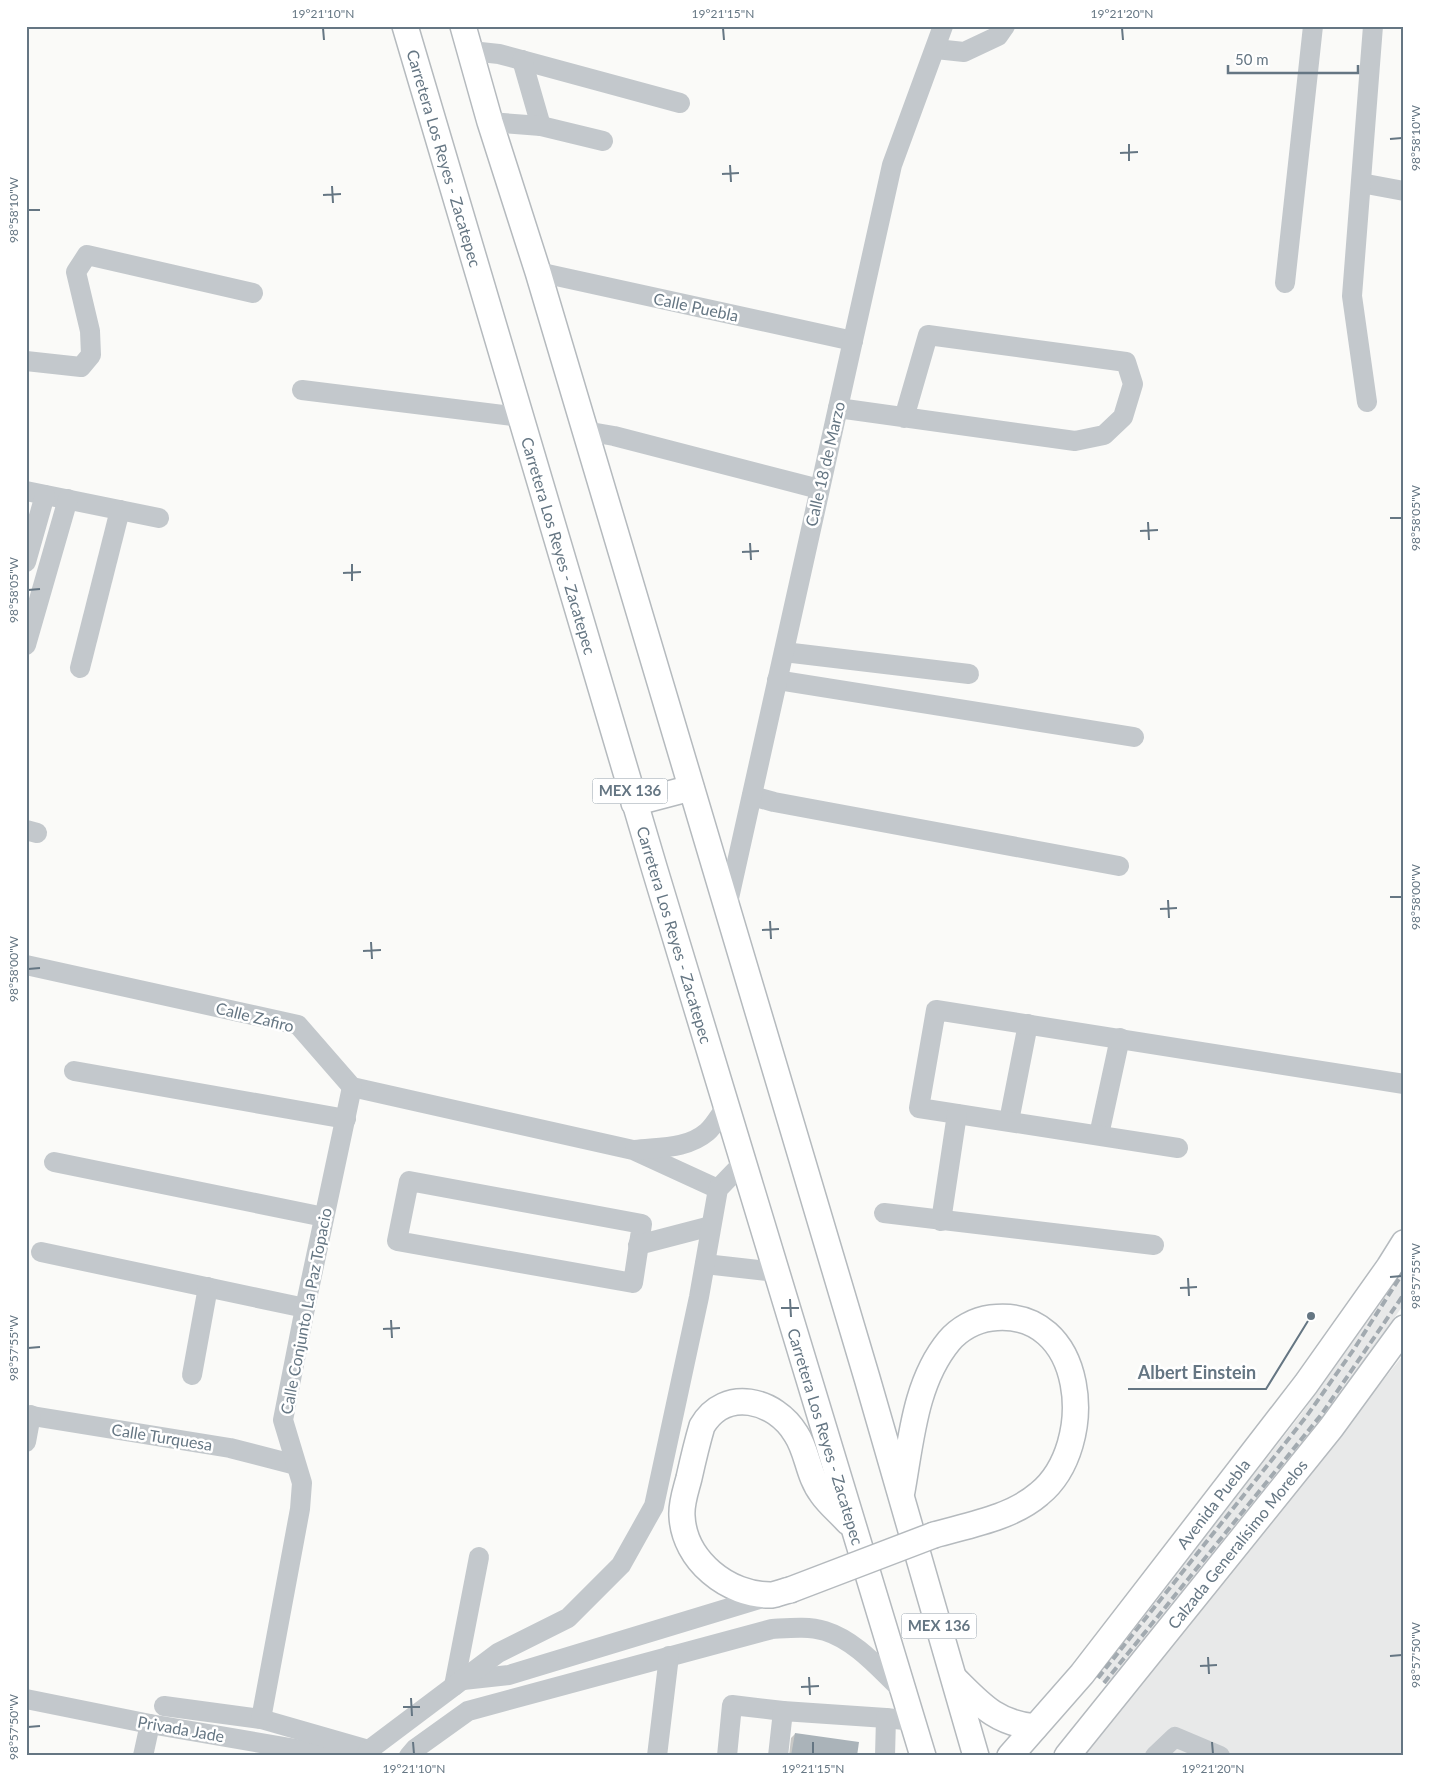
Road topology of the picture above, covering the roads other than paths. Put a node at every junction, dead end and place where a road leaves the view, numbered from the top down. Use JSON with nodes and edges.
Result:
{"nodes":[{"id":1,"x":405,"y":26,"type":"edge"},
{"id":2,"x":463,"y":26,"type":"edge"},
{"id":3,"x":944,"y":26,"type":"edge"},
{"id":4,"x":1004,"y":26,"type":"edge"},
{"id":5,"x":1313,"y":26,"type":"edge"},
{"id":6,"x":1373,"y":26,"type":"edge"},
{"id":7,"x":936,"y":48,"type":"junction"},
{"id":8,"x":471,"y":51,"type":"junction"},
{"id":9,"x":522,"y":60,"type":"junction"},
{"id":10,"x":680,"y":103,"type":"dead end"},
{"id":11,"x":490,"y":122,"type":"junction"},
{"id":12,"x":541,"y":126,"type":"junction"},
{"id":13,"x":603,"y":141,"type":"dead end"},
{"id":14,"x":1361,"y":183,"type":"junction"},
{"id":15,"x":1404,"y":192,"type":"edge"},
{"id":16,"x":538,"y":272,"type":"junction"},
{"id":17,"x":1285,"y":283,"type":"dead end"},
{"id":18,"x":253,"y":293,"type":"dead end"},
{"id":19,"x":853,"y":341,"type":"junction"},
{"id":20,"x":26,"y":361,"type":"edge"},
{"id":21,"x":302,"y":390,"type":"dead end"},
{"id":22,"x":1367,"y":402,"type":"dead end"},
{"id":23,"x":838,"y":408,"type":"junction"},
{"id":24,"x":520,"y":417,"type":"junction"},
{"id":25,"x":904,"y":418,"type":"junction"},
{"id":26,"x":585,"y":431,"type":"junction"},
{"id":27,"x":819,"y":489,"type":"junction"},
{"id":28,"x":36,"y":493,"type":"edge"},
{"id":29,"x":68,"y":499,"type":"junction"},
{"id":30,"x":120,"y":510,"type":"junction"},
{"id":31,"x":158,"y":518,"type":"dead end"},
{"id":32,"x":26,"y":562,"type":"edge"},
{"id":33,"x":26,"y":645,"type":"edge"},
{"id":34,"x":784,"y":652,"type":"junction"},
{"id":35,"x":80,"y":668,"type":"dead end"},
{"id":36,"x":970,"y":674,"type":"dead end"},
{"id":37,"x":777,"y":680,"type":"junction"},
{"id":38,"x":1134,"y":737,"type":"dead end"},
{"id":39,"x":691,"y":788,"type":"junction"},
{"id":40,"x":752,"y":796,"type":"junction"},
{"id":41,"x":634,"y":803,"type":"junction"},
{"id":42,"x":1119,"y":866,"type":"dead end"},
{"id":43,"x":727,"y":907,"type":"junction"},
{"id":44,"x":26,"y":965,"type":"edge"},
{"id":45,"x":1028,"y":1024,"type":"junction"},
{"id":46,"x":1120,"y":1038,"type":"junction"},
{"id":47,"x":74,"y":1071,"type":"dead end"},
{"id":48,"x":1404,"y":1084,"type":"edge"},
{"id":49,"x":352,"y":1087,"type":"junction"},
{"id":50,"x":726,"y":1107,"type":"junction"},
{"id":51,"x":957,"y":1114,"type":"junction"},
{"id":52,"x":346,"y":1118,"type":"junction"},
{"id":53,"x":1009,"y":1121,"type":"junction"},
{"id":54,"x":1099,"y":1135,"type":"junction"},
{"id":55,"x":1178,"y":1148,"type":"dead end"},
{"id":56,"x":633,"y":1150,"type":"junction"},
{"id":57,"x":54,"y":1162,"type":"dead end"},
{"id":58,"x":743,"y":1163,"type":"junction"},
{"id":59,"x":718,"y":1189,"type":"junction"},
{"id":60,"x":884,"y":1213,"type":"dead end"},
{"id":61,"x":324,"y":1217,"type":"junction"},
{"id":62,"x":942,"y":1221,"type":"junction"},
{"id":63,"x":711,"y":1226,"type":"junction"},
{"id":64,"x":1404,"y":1243,"type":"edge"},
{"id":65,"x":638,"y":1245,"type":"junction"},
{"id":66,"x":1154,"y":1245,"type":"dead end"},
{"id":67,"x":41,"y":1252,"type":"dead end"},
{"id":68,"x":705,"y":1264,"type":"junction"},
{"id":69,"x":776,"y":1272,"type":"junction"},
{"id":70,"x":208,"y":1287,"type":"junction"},
{"id":71,"x":305,"y":1308,"type":"junction"},
{"id":72,"x":1404,"y":1328,"type":"edge"},
{"id":73,"x":192,"y":1375,"type":"dead end"},
{"id":74,"x":29,"y":1415,"type":"edge"},
{"id":75,"x":26,"y":1442,"type":"edge"},
{"id":76,"x":296,"y":1465,"type":"junction"},
{"id":77,"x":901,"y":1496,"type":"junction"},
{"id":78,"x":852,"y":1525,"type":"junction"},
{"id":79,"x":479,"y":1557,"type":"dead end"},
{"id":80,"x":782,"y":1592,"type":"junction"},
{"id":81,"x":670,"y":1656,"type":"junction"},
{"id":82,"x":954,"y":1678,"type":"junction"},
{"id":83,"x":457,"y":1683,"type":"junction"},
{"id":84,"x":904,"y":1693,"type":"junction"},
{"id":85,"x":26,"y":1699,"type":"edge"},
{"id":86,"x":164,"y":1706,"type":"dead end"},
{"id":87,"x":783,"y":1711,"type":"junction"},
{"id":88,"x":886,"y":1718,"type":"junction"},
{"id":89,"x":261,"y":1719,"type":"junction"},
{"id":90,"x":913,"y":1721,"type":"junction"},
{"id":91,"x":150,"y":1724,"type":"junction"},
{"id":92,"x":1035,"y":1727,"type":"junction"},
{"id":93,"x":398,"y":1728,"type":"junction"},
{"id":94,"x":354,"y":1752,"type":"edge"},
{"id":95,"x":412,"y":1752,"type":"edge"},
{"id":96,"x":143,"y":1756,"type":"edge"},
{"id":97,"x":656,"y":1756,"type":"edge"},
{"id":98,"x":727,"y":1756,"type":"edge"},
{"id":99,"x":778,"y":1756,"type":"edge"},
{"id":100,"x":885,"y":1756,"type":"edge"},
{"id":101,"x":923,"y":1756,"type":"edge"},
{"id":102,"x":976,"y":1756,"type":"edge"},
{"id":103,"x":1010,"y":1756,"type":"edge"},
{"id":104,"x":1067,"y":1756,"type":"edge"},
{"id":105,"x":1155,"y":1756,"type":"edge"},
{"id":106,"x":1220,"y":1756,"type":"edge"}],
"edges":[{"from":1,"to":24,"type":"main road","name":"Carretera Los Reyes - Zacatepec","number":"MEX 136"},
{"from":2,"to":8,"type":"main road","number":"MEX 136"},
{"from":3,"to":7,"type":"street","name":"Calle 18 de Marzo"},
{"from":4,"to":7,"type":"street"},
{"from":5,"to":17,"type":"street"},
{"from":6,"to":14,"type":"street"},
{"from":7,"to":19,"type":"street","name":"Calle 18 de Marzo"},
{"from":8,"to":9,"type":"street"},
{"from":8,"to":11,"type":"main road","number":"MEX 136"},
{"from":9,"to":10,"type":"street"},
{"from":9,"to":12,"type":"street"},
{"from":11,"to":12,"type":"street"},
{"from":11,"to":16,"type":"main road","number":"MEX 136"},
{"from":12,"to":13,"type":"street"},
{"from":14,"to":15,"type":"street"},
{"from":14,"to":22,"type":"street"},
{"from":16,"to":19,"type":"street","name":"Calle Puebla"},
{"from":16,"to":26,"type":"main road","number":"MEX 136"},
{"from":18,"to":20,"type":"street"},
{"from":19,"to":23,"type":"street","name":"Calle 18 de Marzo"},
{"from":21,"to":24,"type":"street"},
{"from":23,"to":25,"type":"street"},
{"from":23,"to":27,"type":"street","name":"Calle 18 de Marzo"},
{"from":24,"to":41,"type":"main road","name":"Carretera Los Reyes - Zacatepec","number":"MEX 136"},
{"from":25,"to":25,"type":"street"},
{"from":26,"to":27,"type":"street"},
{"from":26,"to":39,"type":"main road","number":"MEX 136"},
{"from":27,"to":34,"type":"street","name":"Calle 18 de Marzo"},
{"from":28,"to":29,"type":"street"},
{"from":28,"to":32,"type":"street"},
{"from":29,"to":30,"type":"street"},
{"from":29,"to":33,"type":"street"},
{"from":30,"to":31,"type":"street"},
{"from":30,"to":35,"type":"street"},
{"from":34,"to":36,"type":"street"},
{"from":34,"to":37,"type":"street","name":"Calle 18 de Marzo"},
{"from":37,"to":38,"type":"street"},
{"from":37,"to":40,"type":"street","name":"Calle 18 de Marzo"},
{"from":39,"to":41,"type":"main road"},
{"from":39,"to":43,"type":"main road","number":"MEX 136"},
{"from":40,"to":42,"type":"street"},
{"from":40,"to":43,"type":"street","name":"Calle 18 de Marzo"},
{"from":41,"to":50,"type":"main road","name":"Carretera Los Reyes - Zacatepec","number":"MEX 136"},
{"from":43,"to":77,"type":"main road","number":"MEX 136"},
{"from":44,"to":49,"type":"street","name":"Calle Zafiro"},
{"from":45,"to":46,"type":"street"},
{"from":45,"to":51,"type":"street"},
{"from":45,"to":53,"type":"street"},
{"from":46,"to":48,"type":"street"},
{"from":46,"to":54,"type":"street"},
{"from":47,"to":52,"type":"street"},
{"from":49,"to":52,"type":"street","name":"Calle Conjunto La Paz Topacio"},
{"from":49,"to":56,"type":"street"},
{"from":50,"to":56,"type":"street"},
{"from":50,"to":58,"type":"main road","name":"Carretera Los Reyes - Zacatepec","number":"MEX 136"},
{"from":51,"to":53,"type":"street"},
{"from":51,"to":62,"type":"street"},
{"from":52,"to":61,"type":"street","name":"Calle Conjunto La Paz Topacio"},
{"from":53,"to":54,"type":"street"},
{"from":54,"to":55,"type":"street"},
{"from":56,"to":59,"type":"street"},
{"from":57,"to":61,"type":"street"},
{"from":58,"to":59,"type":"street"},
{"from":58,"to":69,"type":"main road","name":"Carretera Los Reyes - Zacatepec","number":"MEX 136"},
{"from":59,"to":63,"type":"street"},
{"from":60,"to":62,"type":"street"},
{"from":61,"to":71,"type":"street","name":"Calle Conjunto La Paz Topacio"},
{"from":62,"to":66,"type":"street"},
{"from":63,"to":65,"type":"street"},
{"from":63,"to":68,"type":"street"},
{"from":64,"to":92,"type":"main road","name":"Avenida Puebla"},
{"from":65,"to":65,"type":"street"},
{"from":67,"to":70,"type":"street"},
{"from":68,"to":69,"type":"street"},
{"from":68,"to":83,"type":"street"},
{"from":69,"to":78,"type":"main road","name":"Carretera Los Reyes - Zacatepec","number":"MEX 136"},
{"from":70,"to":71,"type":"street"},
{"from":70,"to":73,"type":"street"},
{"from":71,"to":76,"type":"street","name":"Calle Conjunto La Paz Topacio"},
{"from":72,"to":104,"type":"main road","name":"Calzada Generalísimo Morelos"},
{"from":74,"to":75,"type":"street"},
{"from":74,"to":76,"type":"street","name":"Calle Turquesa"},
{"from":76,"to":89,"type":"street","name":"Calle Conjunto La Paz Topacio"},
{"from":77,"to":80,"type":"main road","bridge":true},
{"from":77,"to":82,"type":"main road","number":"MEX 136"},
{"from":78,"to":80,"type":"main road"},
{"from":78,"to":84,"type":"main road","name":"Carretera Los Reyes - Zacatepec","number":"MEX 136"},
{"from":79,"to":83,"type":"street"},
{"from":80,"to":83,"type":"street"},
{"from":81,"to":84,"type":"street"},
{"from":81,"to":95,"type":"street"},
{"from":81,"to":97,"type":"street"},
{"from":82,"to":92,"type":"main road"},
{"from":82,"to":102,"type":"main road","number":"MEX 136"},
{"from":83,"to":93,"type":"street"},
{"from":84,"to":90,"type":"main road","name":"Carretera Los Reyes - Zacatepec","number":"MEX 136"},
{"from":85,"to":91,"type":"street","name":"Privada Jade"},
{"from":86,"to":89,"type":"street"},
{"from":87,"to":88,"type":"street"},
{"from":87,"to":98,"type":"street"},
{"from":87,"to":99,"type":"street"},
{"from":88,"to":90,"type":"street"},
{"from":88,"to":100,"type":"street"},
{"from":89,"to":94,"type":"street"},
{"from":90,"to":101,"type":"main road","name":"Carretera Los Reyes - Zacatepec","number":"MEX 136"},
{"from":91,"to":94,"type":"street","name":"Privada Jade"},
{"from":91,"to":96,"type":"street"},
{"from":92,"to":103,"type":"main road","name":"Avenida Puebla"},
{"from":93,"to":94,"type":"street"},
{"from":93,"to":95,"type":"street"},
{"from":105,"to":106,"type":"street"}]}
